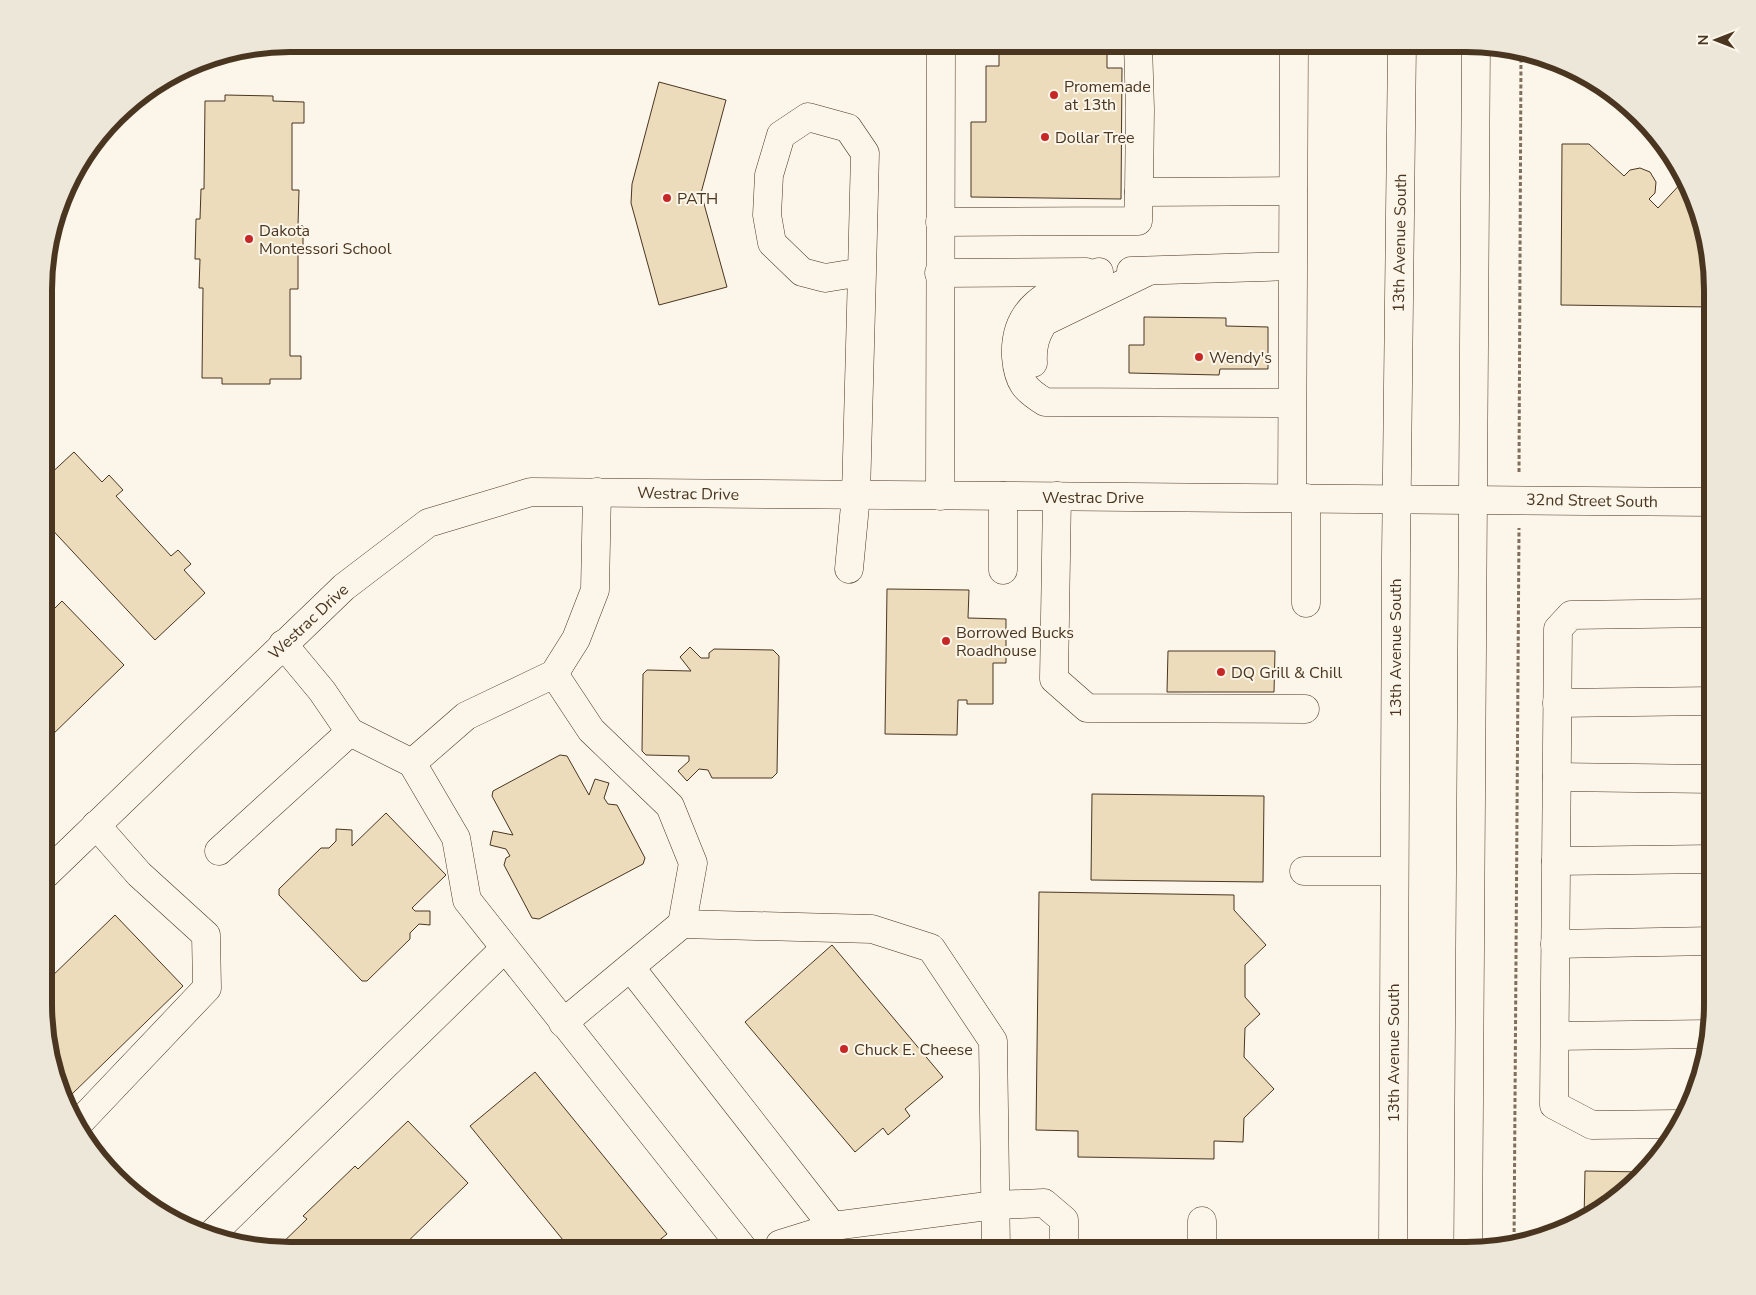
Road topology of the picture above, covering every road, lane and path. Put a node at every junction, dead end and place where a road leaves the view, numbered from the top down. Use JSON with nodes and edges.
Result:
{"nodes":[{"id":1,"x":941,"y":52,"type":"edge"},
{"id":2,"x":1138,"y":52,"type":"edge"},
{"id":3,"x":1294,"y":52,"type":"edge"},
{"id":4,"x":1402,"y":52,"type":"edge"},
{"id":5,"x":1476,"y":53,"type":"edge"},
{"id":6,"x":1522,"y":60,"type":"edge"},
{"id":7,"x":1292,"y":191,"type":"junction"},
{"id":8,"x":1139,"y":192,"type":"junction"},
{"id":9,"x":940,"y":222,"type":"junction"},
{"id":10,"x":1292,"y":266,"type":"junction"},
{"id":11,"x":1149,"y":271,"type":"junction"},
{"id":12,"x":862,"y":272,"type":"junction"},
{"id":13,"x":1099,"y":272,"type":"junction"},
{"id":14,"x":939,"y":273,"type":"junction"},
{"id":15,"x":1226,"y":403,"type":"junction"},
{"id":16,"x":1292,"y":403,"type":"junction"},
{"id":17,"x":1520,"y":458,"type":"dead end"},
{"id":18,"x":597,"y":492,"type":"junction"},
{"id":19,"x":856,"y":495,"type":"junction"},
{"id":20,"x":940,"y":496,"type":"junction"},
{"id":21,"x":1003,"y":496,"type":"junction"},
{"id":22,"x":1057,"y":496,"type":"junction"},
{"id":23,"x":1299,"y":498,"type":"junction"},
{"id":24,"x":1396,"y":499,"type":"junction"},
{"id":25,"x":1472,"y":500,"type":"junction"},
{"id":26,"x":1704,"y":502,"type":"edge"},
{"id":27,"x":1518,"y":539,"type":"dead end"},
{"id":28,"x":849,"y":569,"type":"dead end"},
{"id":29,"x":1003,"y":570,"type":"dead end"},
{"id":30,"x":1306,"y":604,"type":"dead end"},
{"id":31,"x":1704,"y":613,"type":"edge"},
{"id":32,"x":283,"y":644,"type":"junction"},
{"id":33,"x":554,"y":674,"type":"junction"},
{"id":34,"x":1704,"y":701,"type":"edge"},
{"id":35,"x":1557,"y":703,"type":"junction"},
{"id":36,"x":1305,"y":709,"type":"dead end"},
{"id":37,"x":350,"y":732,"type":"junction"},
{"id":38,"x":412,"y":763,"type":"junction"},
{"id":39,"x":1557,"y":777,"type":"junction"},
{"id":40,"x":1704,"y":779,"type":"edge"},
{"id":41,"x":96,"y":825,"type":"junction"},
{"id":42,"x":219,"y":851,"type":"dead end"},
{"id":43,"x":1704,"y":859,"type":"edge"},
{"id":44,"x":1556,"y":862,"type":"junction"},
{"id":45,"x":52,"y":868,"type":"edge"},
{"id":46,"x":1304,"y":871,"type":"dead end"},
{"id":47,"x":1394,"y":872,"type":"junction"},
{"id":48,"x":682,"y":924,"type":"junction"},
{"id":49,"x":1704,"y":941,"type":"edge"},
{"id":50,"x":1555,"y":944,"type":"junction"},
{"id":51,"x":504,"y":949,"type":"junction"},
{"id":52,"x":631,"y":968,"type":"junction"},
{"id":53,"x":564,"y":1023,"type":"junction"},
{"id":54,"x":1701,"y":1034,"type":"edge"},
{"id":55,"x":1555,"y":1036,"type":"junction"},
{"id":56,"x":82,"y":1120,"type":"edge"},
{"id":57,"x":1672,"y":1124,"type":"edge"},
{"id":58,"x":995,"y":1205,"type":"junction"},
{"id":59,"x":1202,"y":1221,"type":"dead end"},
{"id":60,"x":834,"y":1228,"type":"junction"},
{"id":61,"x":216,"y":1230,"type":"edge"},
{"id":62,"x":1514,"y":1237,"type":"edge"},
{"id":63,"x":738,"y":1242,"type":"edge"},
{"id":64,"x":787,"y":1242,"type":"edge"},
{"id":65,"x":996,"y":1242,"type":"edge"},
{"id":66,"x":1064,"y":1242,"type":"edge"},
{"id":67,"x":1202,"y":1242,"type":"edge"},
{"id":68,"x":1393,"y":1242,"type":"edge"},
{"id":69,"x":1468,"y":1242,"type":"edge"}],
"edges":[{"from":1,"to":9,"type":"main road"},
{"from":2,"to":8,"type":"main road"},
{"from":3,"to":7,"type":"main road"},
{"from":4,"to":24,"type":"main road","name":"13th Avenue South"},
{"from":5,"to":25,"type":"main road"},
{"from":6,"to":17,"type":"path"},
{"from":7,"to":8,"type":"main road"},
{"from":7,"to":10,"type":"main road"},
{"from":8,"to":9,"type":"main road"},
{"from":9,"to":14,"type":"main road"},
{"from":10,"to":11,"type":"main road"},
{"from":10,"to":16,"type":"main road"},
{"from":11,"to":13,"type":"main road"},
{"from":11,"to":15,"type":"main road"},
{"from":12,"to":12,"type":"main road"},
{"from":12,"to":19,"type":"main road"},
{"from":13,"to":14,"type":"main road"},
{"from":13,"to":15,"type":"main road"},
{"from":14,"to":20,"type":"main road"},
{"from":15,"to":16,"type":"main road"},
{"from":16,"to":23,"type":"main road"},
{"from":18,"to":19,"type":"main road","name":"Westrac Drive"},
{"from":18,"to":32,"type":"main road","name":"Westrac Drive"},
{"from":18,"to":33,"type":"main road"},
{"from":19,"to":20,"type":"main road","name":"Westrac Drive"},
{"from":19,"to":28,"type":"main road"},
{"from":20,"to":21,"type":"main road","name":"Westrac Drive"},
{"from":21,"to":22,"type":"main road","name":"Westrac Drive"},
{"from":21,"to":29,"type":"main road"},
{"from":22,"to":23,"type":"main road","name":"Westrac Drive"},
{"from":22,"to":36,"type":"main road"},
{"from":23,"to":24,"type":"main road","name":"Westrac Drive"},
{"from":23,"to":30,"type":"main road"},
{"from":24,"to":25,"type":"main road","name":"Westrac Drive"},
{"from":24,"to":47,"type":"main road","name":"13th Avenue South"},
{"from":25,"to":26,"type":"main road","name":"32nd Street South"},
{"from":25,"to":69,"type":"main road"},
{"from":27,"to":62,"type":"path"},
{"from":31,"to":35,"type":"main road"},
{"from":32,"to":37,"type":"main road"},
{"from":32,"to":41,"type":"main road","name":"Westrac Drive"},
{"from":33,"to":38,"type":"main road"},
{"from":33,"to":48,"type":"main road"},
{"from":34,"to":35,"type":"main road"},
{"from":35,"to":39,"type":"main road"},
{"from":37,"to":38,"type":"main road"},
{"from":37,"to":42,"type":"main road"},
{"from":38,"to":51,"type":"main road"},
{"from":39,"to":40,"type":"main road"},
{"from":39,"to":44,"type":"main road"},
{"from":41,"to":45,"type":"main road","name":"Westrac Drive"},
{"from":41,"to":56,"type":"main road"},
{"from":43,"to":44,"type":"main road"},
{"from":44,"to":50,"type":"main road"},
{"from":46,"to":47,"type":"main road"},
{"from":47,"to":68,"type":"main road","name":"13th Avenue South"},
{"from":48,"to":52,"type":"main road"},
{"from":48,"to":58,"type":"main road"},
{"from":49,"to":50,"type":"main road"},
{"from":50,"to":55,"type":"main road"},
{"from":51,"to":53,"type":"main road"},
{"from":51,"to":61,"type":"main road"},
{"from":52,"to":53,"type":"main road"},
{"from":52,"to":60,"type":"main road"},
{"from":53,"to":63,"type":"main road"},
{"from":54,"to":55,"type":"main road"},
{"from":55,"to":57,"type":"main road"},
{"from":58,"to":60,"type":"main road"},
{"from":58,"to":65,"type":"main road"},
{"from":58,"to":66,"type":"main road"},
{"from":59,"to":67,"type":"main road"},
{"from":60,"to":64,"type":"main road"}]}
